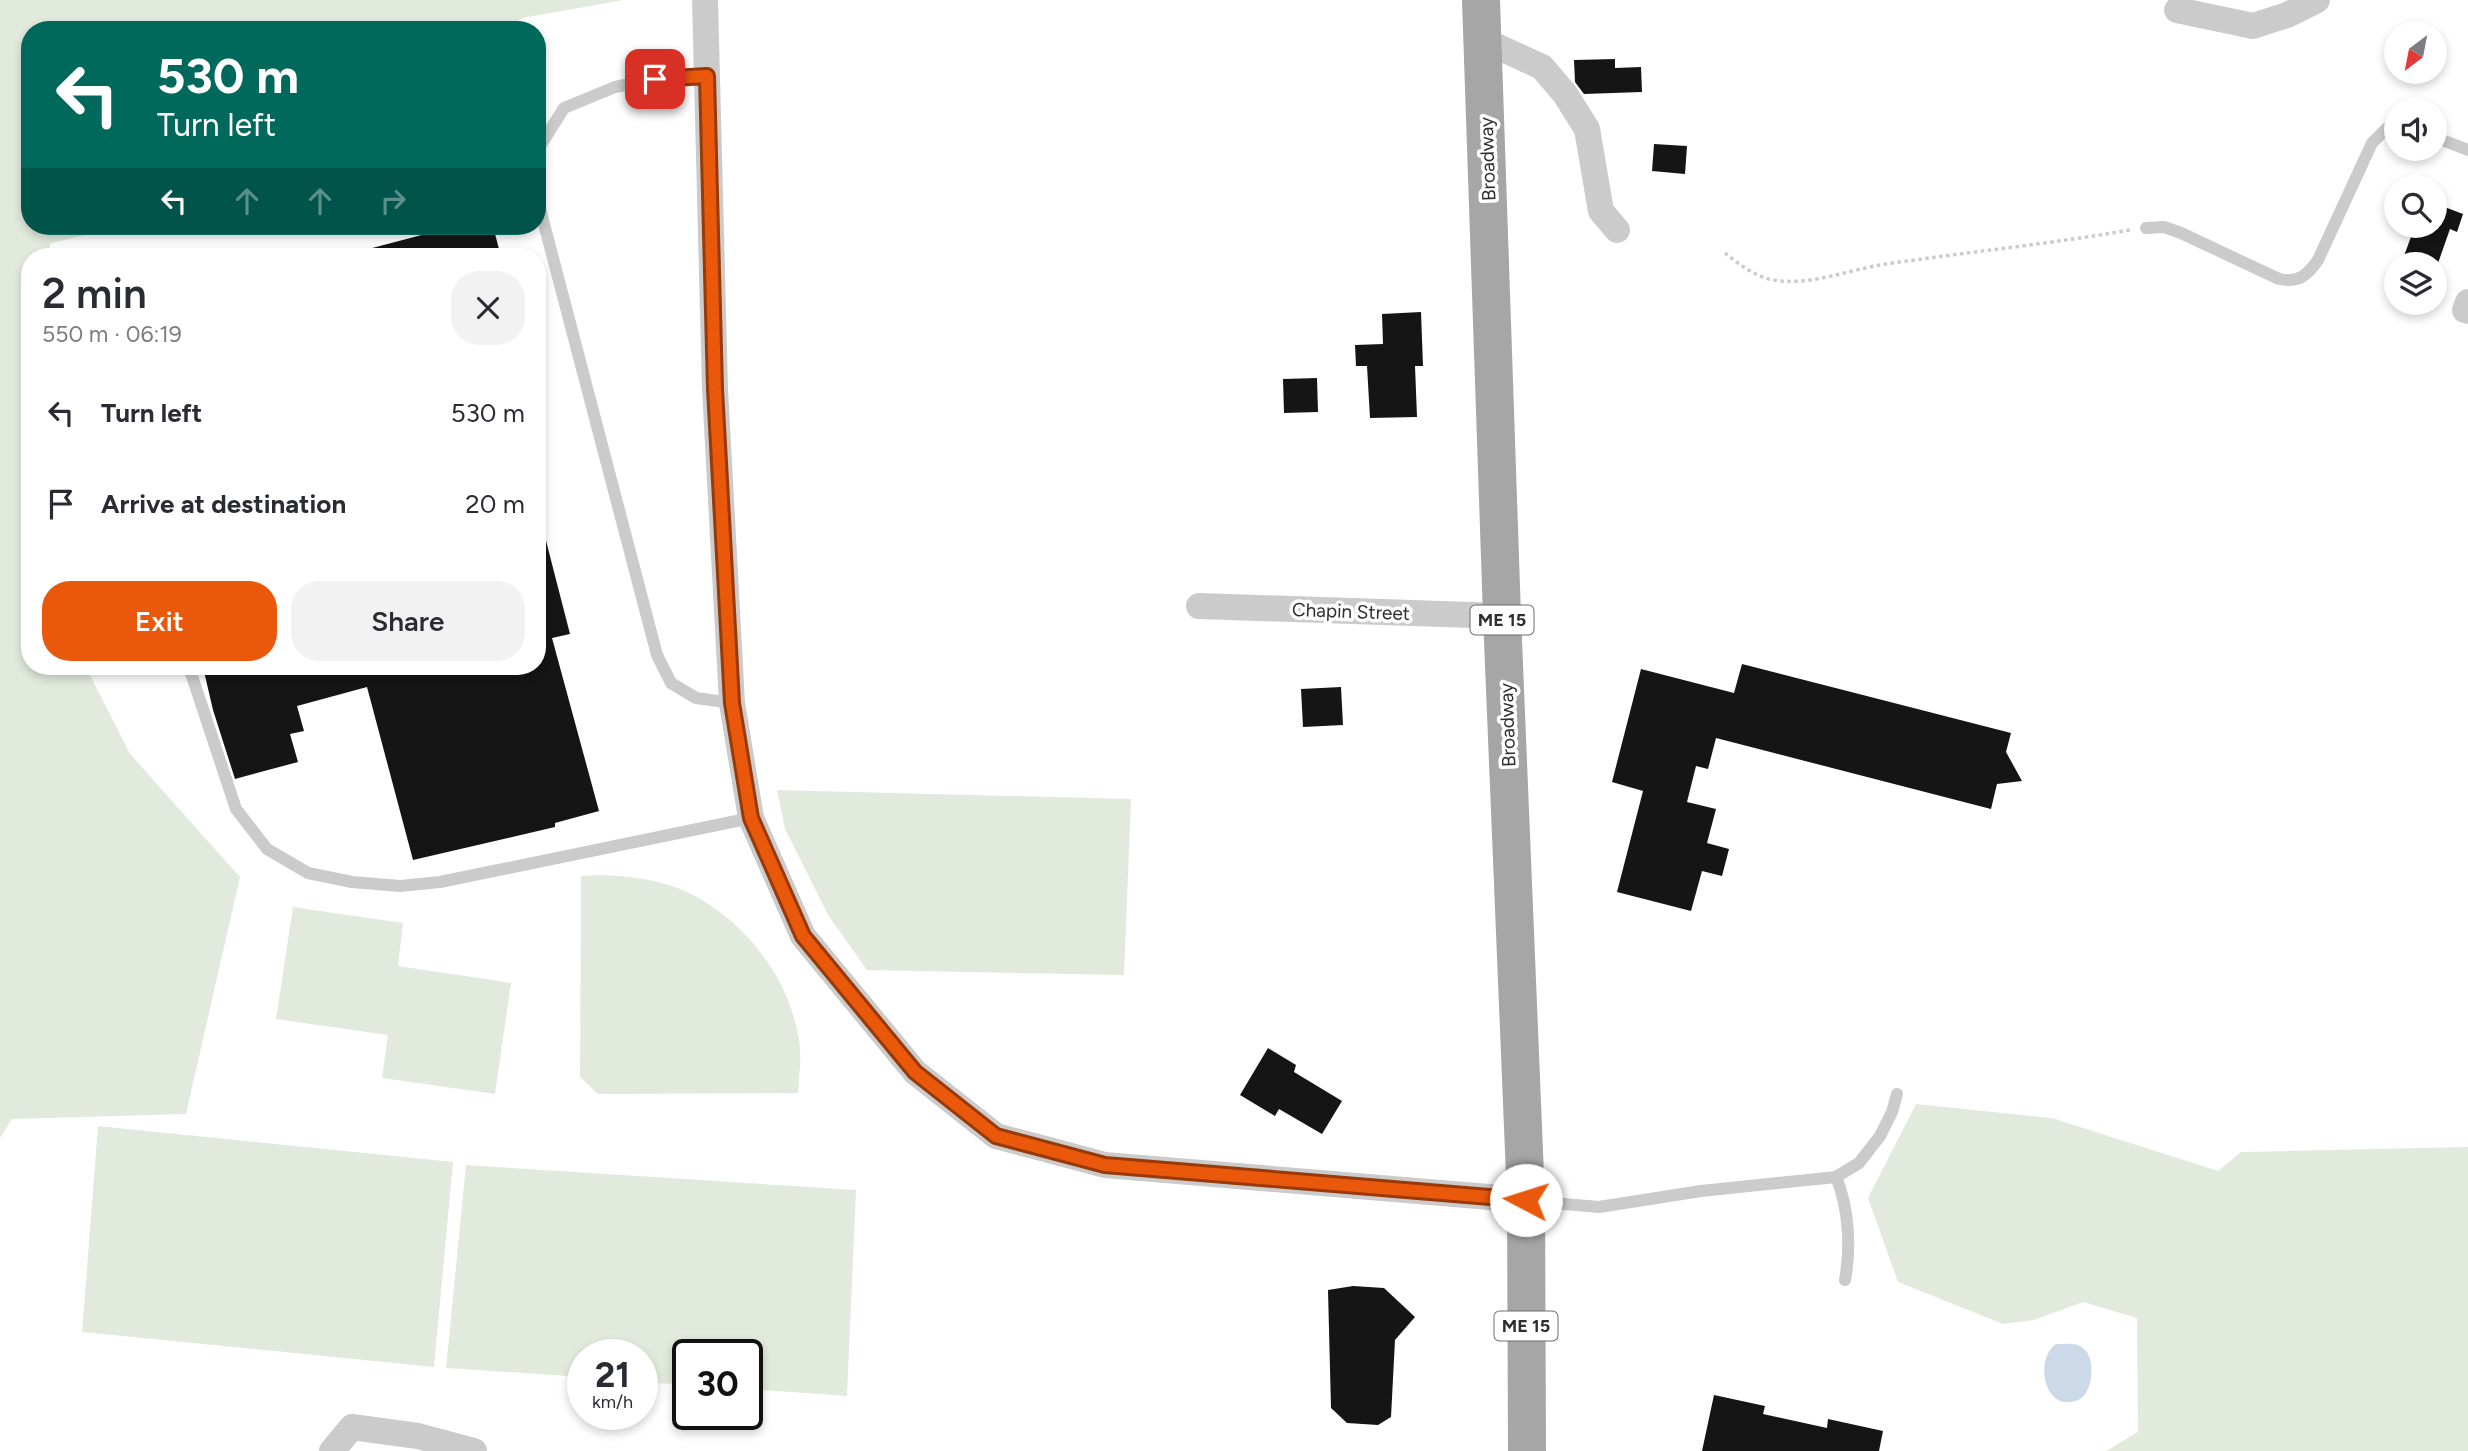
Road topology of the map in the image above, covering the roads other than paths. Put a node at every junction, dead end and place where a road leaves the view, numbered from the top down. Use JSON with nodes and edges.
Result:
{"nodes":[{"id":1,"x":705,"y":0,"type":"edge"},
{"id":2,"x":1481,"y":0,"type":"edge"},
{"id":3,"x":2317,"y":0,"type":"edge"},
{"id":4,"x":2176,"y":10,"type":"dead end"},
{"id":5,"x":1483,"y":40,"type":"junction"},
{"id":6,"x":707,"y":76,"type":"junction"},
{"id":7,"x":2384,"y":131,"type":"edge"},
{"id":8,"x":546,"y":137,"type":"edge"},
{"id":9,"x":2447,"y":142,"type":"edge"},
{"id":10,"x":2468,"y":150,"type":"edge"},
{"id":11,"x":2146,"y":228,"type":"road end"},
{"id":12,"x":1617,"y":230,"type":"dead end"},
{"id":13,"x":546,"y":231,"type":"edge"},
{"id":14,"x":1199,"y":606,"type":"dead end"},
{"id":15,"x":1502,"y":616,"type":"junction"},
{"id":16,"x":192,"y":675,"type":"edge"},
{"id":17,"x":732,"y":703,"type":"junction"},
{"id":18,"x":751,"y":818,"type":"junction"},
{"id":19,"x":1897,"y":1094,"type":"dead end"},
{"id":20,"x":1836,"y":1177,"type":"junction"},
{"id":21,"x":1526,"y":1200,"type":"junction"},
{"id":22,"x":1844,"y":1280,"type":"dead end"},
{"id":23,"x":332,"y":1451,"type":"edge"},
{"id":24,"x":474,"y":1451,"type":"edge"},
{"id":25,"x":1527,"y":1451,"type":"edge"}],
"edges":[{"from":1,"to":6,"type":"street"},
{"from":2,"to":5,"type":"main road","name":"Broadway","number":"ME 15"},
{"from":3,"to":4,"type":"street"},
{"from":5,"to":12,"type":"street"},
{"from":5,"to":15,"type":"main road","name":"Broadway","number":"ME 15"},
{"from":6,"to":8,"type":"lane"},
{"from":6,"to":17,"type":"street"},
{"from":7,"to":11,"type":"lane"},
{"from":9,"to":10,"type":"lane"},
{"from":13,"to":17,"type":"lane"},
{"from":14,"to":15,"type":"street","name":"Chapin Street"},
{"from":15,"to":21,"type":"main road","name":"Broadway","number":"ME 15"},
{"from":16,"to":18,"type":"lane"},
{"from":17,"to":18,"type":"street"},
{"from":18,"to":21,"type":"street"},
{"from":19,"to":20,"type":"lane"},
{"from":20,"to":21,"type":"lane"},
{"from":20,"to":22,"type":"lane"},
{"from":21,"to":25,"type":"main road","name":"Broadway","number":"ME 15"},
{"from":23,"to":24,"type":"street"}]}
